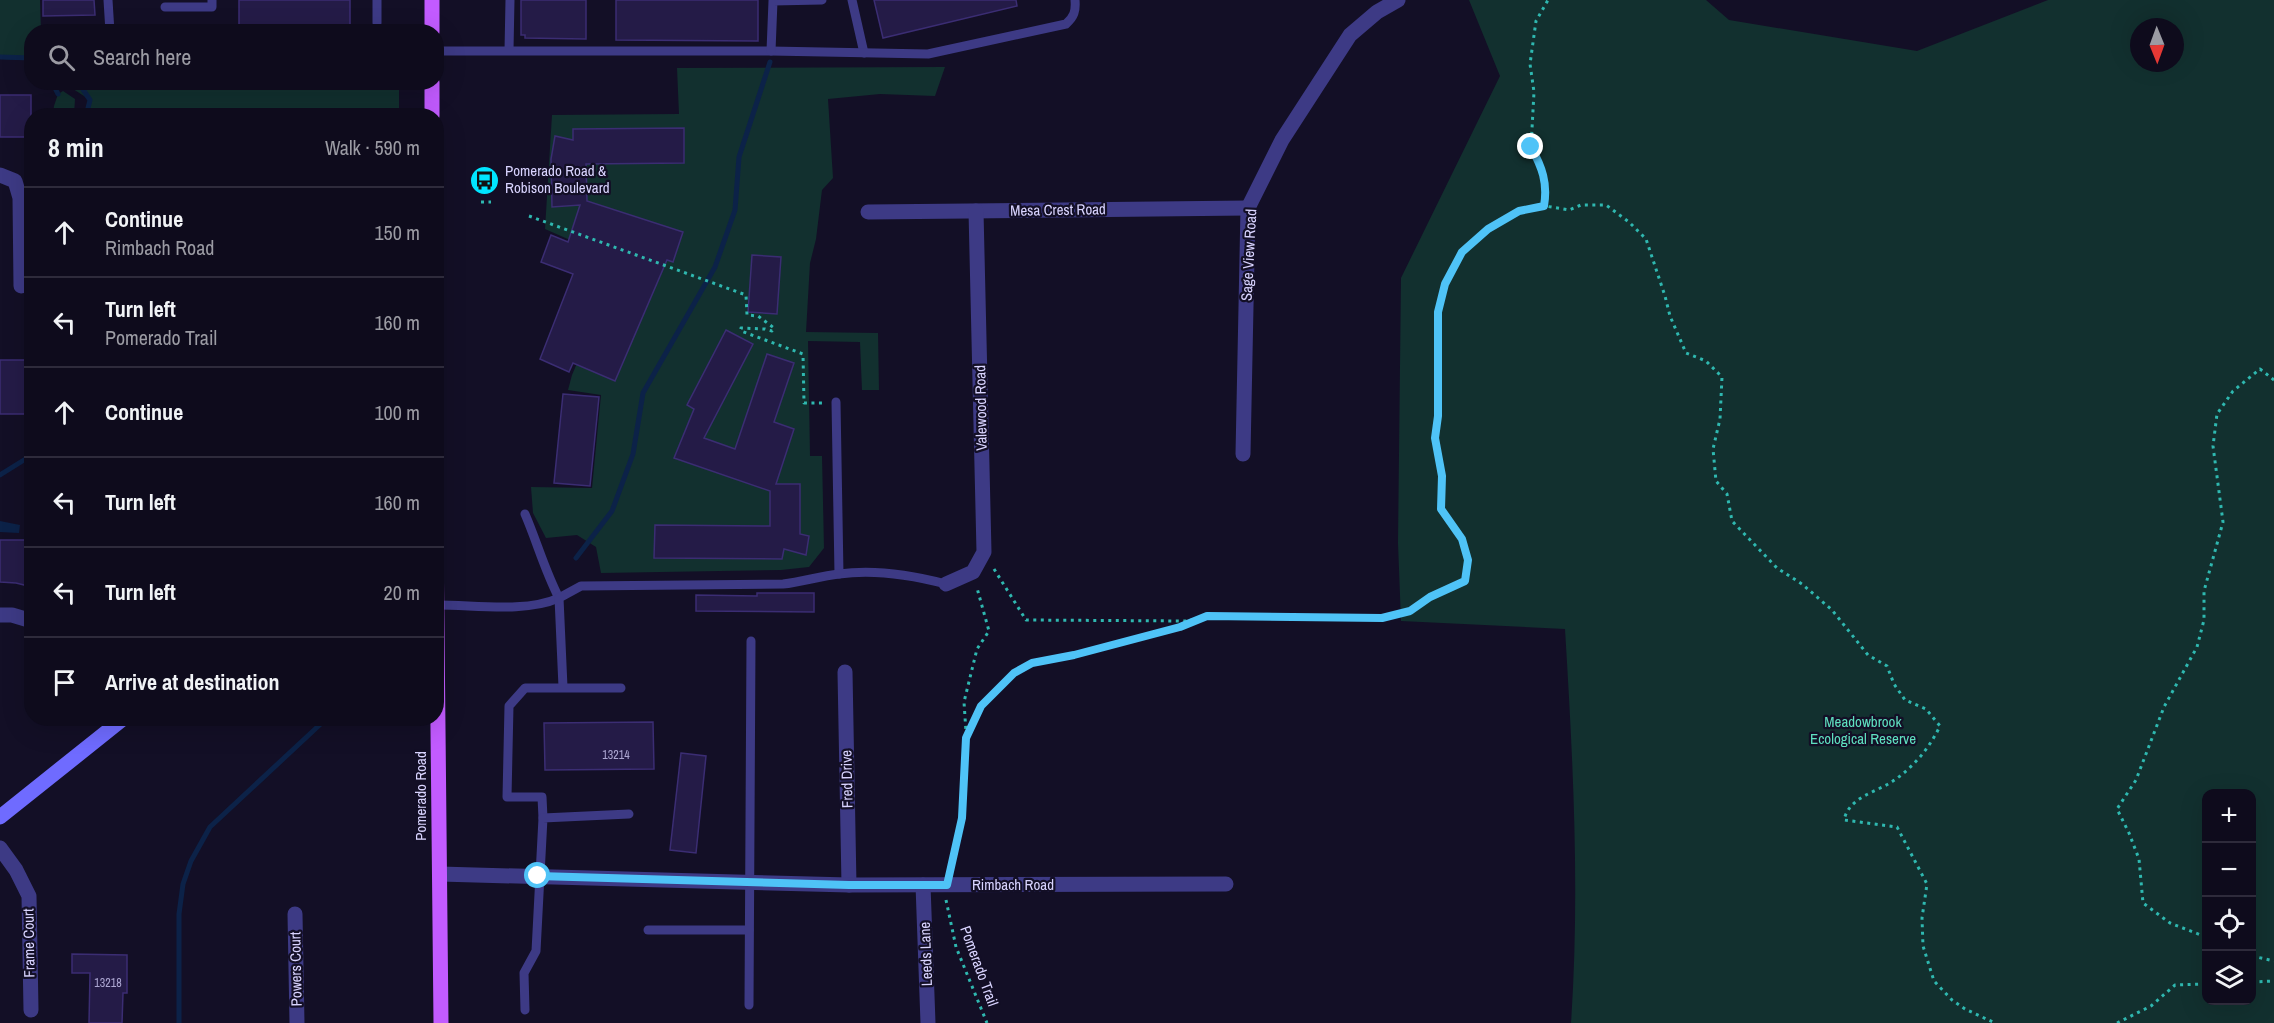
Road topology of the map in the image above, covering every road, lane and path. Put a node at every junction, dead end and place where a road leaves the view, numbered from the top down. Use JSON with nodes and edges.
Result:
{"nodes":[{"id":1,"x":108,"y":0,"type":"edge"},
{"id":2,"x":212,"y":0,"type":"edge"},
{"id":3,"x":377,"y":0,"type":"edge"},
{"id":4,"x":432,"y":0,"type":"edge"},
{"id":5,"x":510,"y":0,"type":"edge"},
{"id":6,"x":822,"y":0,"type":"edge"},
{"id":7,"x":852,"y":0,"type":"edge"},
{"id":8,"x":1075,"y":0,"type":"edge"},
{"id":9,"x":1398,"y":0,"type":"edge"},
{"id":10,"x":1548,"y":0,"type":"edge"},
{"id":11,"x":165,"y":7,"type":"dead end"},
{"id":12,"x":110,"y":24,"type":"edge"},
{"id":13,"x":377,"y":24,"type":"dead end"},
{"id":14,"x":432,"y":24,"type":"edge"},
{"id":15,"x":509,"y":50,"type":"junction"},
{"id":16,"x":444,"y":51,"type":"edge"},
{"id":17,"x":771,"y":51,"type":"junction"},
{"id":18,"x":864,"y":53,"type":"junction"},
{"id":19,"x":432,"y":90,"type":"edge"},
{"id":20,"x":432,"y":108,"type":"edge"},
{"id":21,"x":0,"y":175,"type":"edge"},
{"id":22,"x":481,"y":202,"type":"dead end"},
{"id":23,"x":491,"y":202,"type":"dead end"},
{"id":24,"x":1544,"y":206,"type":"junction"},
{"id":25,"x":1248,"y":208,"type":"junction"},
{"id":26,"x":976,"y":211,"type":"junction"},
{"id":27,"x":868,"y":212,"type":"dead end"},
{"id":28,"x":529,"y":216,"type":"dead end"},
{"id":29,"x":21,"y":286,"type":"dead end"},
{"id":30,"x":2274,"y":380,"type":"edge"},
{"id":31,"x":836,"y":402,"type":"joint"},
{"id":32,"x":1243,"y":454,"type":"dead end"},
{"id":33,"x":525,"y":514,"type":"dead end"},
{"id":34,"x":984,"y":552,"type":"junction"},
{"id":35,"x":973,"y":572,"type":"junction"},
{"id":36,"x":839,"y":574,"type":"junction"},
{"id":37,"x":946,"y":584,"type":"joint"},
{"id":38,"x":560,"y":598,"type":"junction"},
{"id":39,"x":444,"y":605,"type":"edge"},
{"id":40,"x":0,"y":615,"type":"edge"},
{"id":41,"x":1202,"y":617,"type":"junction"},
{"id":42,"x":24,"y":619,"type":"edge"},
{"id":43,"x":751,"y":641,"type":"dead end"},
{"id":44,"x":845,"y":672,"type":"dead end"},
{"id":45,"x":562,"y":687,"type":"junction"},
{"id":46,"x":621,"y":688,"type":"dead end"},
{"id":47,"x":114,"y":726,"type":"edge"},
{"id":48,"x":438,"y":726,"type":"edge"},
{"id":49,"x":966,"y":738,"type":"junction"},
{"id":50,"x":629,"y":814,"type":"dead end"},
{"id":51,"x":0,"y":817,"type":"edge"},
{"id":52,"x":543,"y":818,"type":"junction"},
{"id":53,"x":0,"y":848,"type":"edge"},
{"id":54,"x":440,"y":874,"type":"junction"},
{"id":55,"x":538,"y":876,"type":"junction"},
{"id":56,"x":750,"y":882,"type":"junction"},
{"id":57,"x":1226,"y":884,"type":"dead end"},
{"id":58,"x":849,"y":885,"type":"junction"},
{"id":59,"x":923,"y":885,"type":"junction"},
{"id":60,"x":947,"y":885,"type":"junction"},
{"id":61,"x":295,"y":914,"type":"dead end"},
{"id":62,"x":648,"y":930,"type":"dead end"},
{"id":63,"x":749,"y":930,"type":"junction"},
{"id":64,"x":2202,"y":936,"type":"edge"},
{"id":65,"x":2256,"y":957,"type":"edge"},
{"id":66,"x":2274,"y":961,"type":"edge"},
{"id":67,"x":2274,"y":981,"type":"edge"},
{"id":68,"x":2256,"y":982,"type":"edge"},
{"id":69,"x":2202,"y":984,"type":"edge"},
{"id":70,"x":750,"y":1005,"type":"dead end"},
{"id":71,"x":31,"y":1010,"type":"dead end"},
{"id":72,"x":525,"y":1010,"type":"dead end"},
{"id":73,"x":297,"y":1023,"type":"edge"},
{"id":74,"x":441,"y":1023,"type":"edge"},
{"id":75,"x":928,"y":1023,"type":"edge"},
{"id":76,"x":987,"y":1023,"type":"edge"},
{"id":77,"x":1995,"y":1023,"type":"edge"},
{"id":78,"x":2118,"y":1023,"type":"edge"}],
"edges":[{"from":1,"to":12,"type":"lane"},
{"from":2,"to":11,"type":"lane"},
{"from":3,"to":13,"type":"lane"},
{"from":4,"to":14,"type":"main road"},
{"from":5,"to":15,"type":"lane"},
{"from":6,"to":17,"type":"lane"},
{"from":7,"to":18,"type":"lane"},
{"from":8,"to":18,"type":"lane"},
{"from":9,"to":25,"type":"street","name":"Sage View Road"},
{"from":10,"to":24,"type":"path"},
{"from":15,"to":16,"type":"lane"},
{"from":15,"to":17,"type":"lane"},
{"from":17,"to":18,"type":"lane"},
{"from":19,"to":20,"type":"main road"},
{"from":21,"to":29,"type":"street"},
{"from":22,"to":23,"type":"path"},
{"from":24,"to":41,"type":"path"},
{"from":24,"to":77,"type":"path"},
{"from":25,"to":26,"type":"street","name":"Mesa Crest Road"},
{"from":25,"to":32,"type":"street","name":"Sage View Road"},
{"from":26,"to":27,"type":"street","name":"Mesa Crest Road"},
{"from":26,"to":34,"type":"street","name":"Valewood Road"},
{"from":28,"to":31,"type":"path"},
{"from":30,"to":64,"type":"path"},
{"from":31,"to":36,"type":"lane"},
{"from":33,"to":38,"type":"lane"},
{"from":34,"to":35,"type":"street"},
{"from":34,"to":41,"type":"path"},
{"from":35,"to":37,"type":"street"},
{"from":35,"to":49,"type":"path","name":"Pomerado Trail"},
{"from":36,"to":37,"type":"lane"},
{"from":36,"to":38,"type":"lane"},
{"from":38,"to":39,"type":"lane"},
{"from":38,"to":45,"type":"lane"},
{"from":40,"to":42,"type":"street"},
{"from":41,"to":49,"type":"path","name":"Pomerado Trail"},
{"from":43,"to":56,"type":"lane"},
{"from":44,"to":58,"type":"street","name":"Fred Drive"},
{"from":45,"to":46,"type":"lane"},
{"from":45,"to":52,"type":"lane"},
{"from":47,"to":51,"type":"street"},
{"from":48,"to":54,"type":"main road","name":"Pomerado Road"},
{"from":49,"to":60,"type":"path","name":"Pomerado Trail"},
{"from":50,"to":52,"type":"lane"},
{"from":52,"to":55,"type":"lane"},
{"from":53,"to":71,"type":"street","name":"Frame Court"},
{"from":54,"to":55,"type":"street","name":"Rimbach Road"},
{"from":54,"to":74,"type":"main road","name":"Pomerado Road"},
{"from":55,"to":56,"type":"street","name":"Rimbach Road"},
{"from":55,"to":72,"type":"lane"},
{"from":56,"to":58,"type":"street","name":"Rimbach Road"},
{"from":56,"to":63,"type":"lane"},
{"from":57,"to":60,"type":"street","name":"Rimbach Road"},
{"from":58,"to":59,"type":"street","name":"Rimbach Road"},
{"from":59,"to":60,"type":"street","name":"Rimbach Road"},
{"from":59,"to":75,"type":"street","name":"Leeds Lane"},
{"from":60,"to":76,"type":"path","name":"Pomerado Trail"},
{"from":61,"to":73,"type":"street","name":"Powers Court"},
{"from":62,"to":63,"type":"lane"},
{"from":63,"to":70,"type":"lane"},
{"from":65,"to":66,"type":"path"},
{"from":67,"to":68,"type":"path"},
{"from":69,"to":78,"type":"path"}]}
